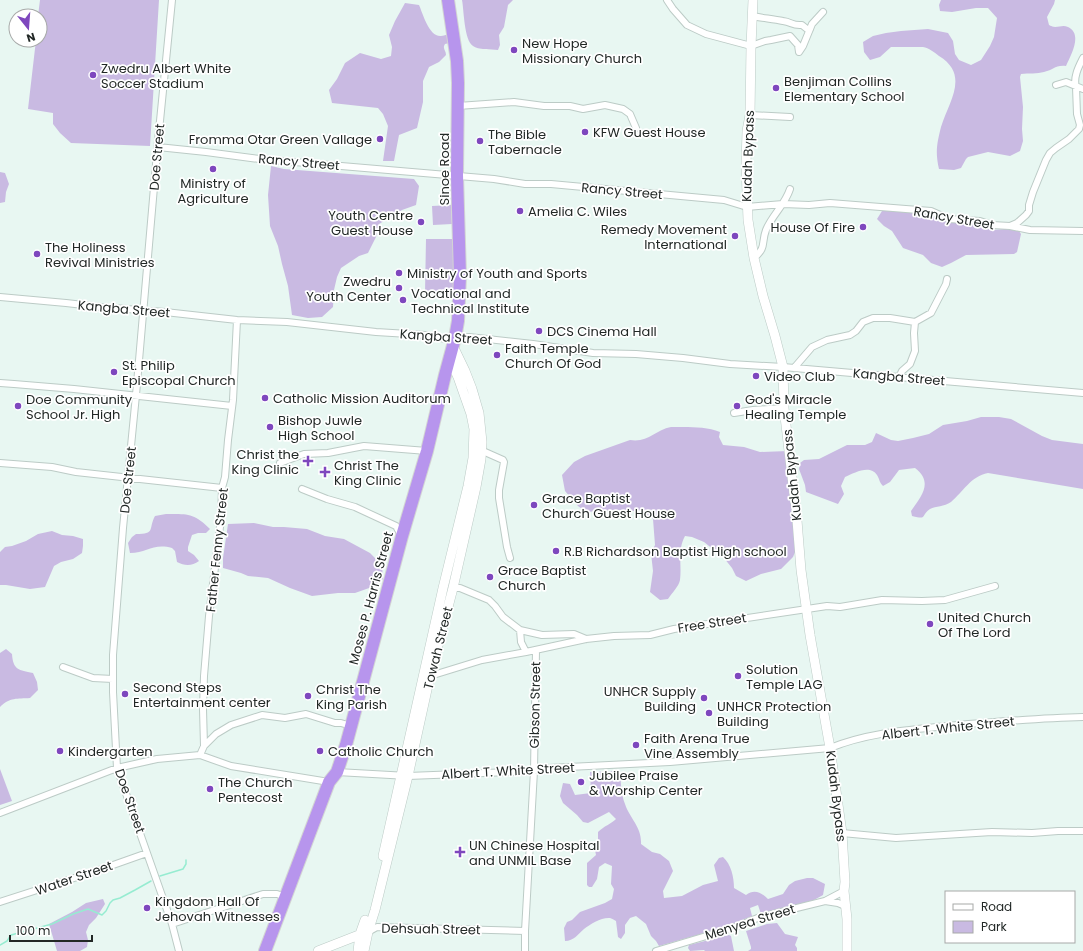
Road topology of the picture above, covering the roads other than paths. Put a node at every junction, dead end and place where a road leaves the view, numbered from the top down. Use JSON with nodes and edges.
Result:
{"nodes":[{"id":1,"x":172,"y":0,"type":"edge"},
{"id":2,"x":448,"y":0,"type":"edge"},
{"id":3,"x":667,"y":0,"type":"edge"},
{"id":4,"x":753,"y":0,"type":"edge"},
{"id":5,"x":823,"y":12,"type":"dead end"},
{"id":6,"x":752,"y":16,"type":"junction"},
{"id":7,"x":810,"y":29,"type":"junction"},
{"id":8,"x":751,"y":46,"type":"junction"},
{"id":9,"x":1083,"y":58,"type":"edge"},
{"id":10,"x":1056,"y":85,"type":"dead end"},
{"id":11,"x":1076,"y":87,"type":"junction"},
{"id":12,"x":1083,"y":89,"type":"edge"},
{"id":13,"x":458,"y":106,"type":"junction"},
{"id":14,"x":750,"y":114,"type":"junction"},
{"id":15,"x":790,"y":117,"type":"dead end"},
{"id":16,"x":636,"y":128,"type":"dead end"},
{"id":17,"x":158,"y":147,"type":"junction"},
{"id":18,"x":457,"y":175,"type":"junction"},
{"id":19,"x":790,"y":189,"type":"dead end"},
{"id":20,"x":783,"y":204,"type":"junction"},
{"id":21,"x":747,"y":207,"type":"junction"},
{"id":22,"x":1010,"y":226,"type":"junction"},
{"id":23,"x":1083,"y":231,"type":"edge"},
{"id":24,"x":754,"y":258,"type":"junction"},
{"id":25,"x":947,"y":279,"type":"dead end"},
{"id":26,"x":0,"y":297,"type":"edge"},
{"id":27,"x":144,"y":311,"type":"junction"},
{"id":28,"x":237,"y":320,"type":"junction"},
{"id":29,"x":915,"y":322,"type":"junction"},
{"id":30,"x":454,"y":342,"type":"junction"},
{"id":31,"x":450,"y":360,"type":"junction"},
{"id":32,"x":783,"y":367,"type":"junction"},
{"id":33,"x":794,"y":368,"type":"junction"},
{"id":34,"x":899,"y":377,"type":"junction"},
{"id":35,"x":0,"y":384,"type":"edge"},
{"id":36,"x":1083,"y":393,"type":"edge"},
{"id":37,"x":136,"y":395,"type":"junction"},
{"id":38,"x":232,"y":406,"type":"junction"},
{"id":39,"x":784,"y":408,"type":"junction"},
{"id":40,"x":734,"y":413,"type":"dead end"},
{"id":41,"x":427,"y":451,"type":"junction"},
{"id":42,"x":485,"y":452,"type":"dead end"},
{"id":43,"x":0,"y":463,"type":"edge"},
{"id":44,"x":280,"y":463,"type":"dead end"},
{"id":45,"x":128,"y":477,"type":"junction"},
{"id":46,"x":222,"y":488,"type":"junction"},
{"id":47,"x":302,"y":489,"type":"dead end"},
{"id":48,"x":402,"y":536,"type":"junction"},
{"id":49,"x":510,"y":558,"type":"dead end"},
{"id":50,"x":995,"y":586,"type":"dead end"},
{"id":51,"x":453,"y":588,"type":"junction"},
{"id":52,"x":807,"y":608,"type":"junction"},
{"id":53,"x":520,"y":630,"type":"junction"},
{"id":54,"x":586,"y":639,"type":"junction"},
{"id":55,"x":536,"y":650,"type":"junction"},
{"id":56,"x":526,"y":652,"type":"junction"},
{"id":57,"x":63,"y":667,"type":"dead end"},
{"id":58,"x":430,"y":676,"type":"junction"},
{"id":59,"x":113,"y":679,"type":"junction"},
{"id":60,"x":1083,"y":717,"type":"edge"},
{"id":61,"x":350,"y":726,"type":"junction"},
{"id":62,"x":204,"y":746,"type":"junction"},
{"id":63,"x":830,"y":748,"type":"junction"},
{"id":64,"x":200,"y":755,"type":"junction"},
{"id":65,"x":117,"y":768,"type":"junction"},
{"id":66,"x":534,"y":771,"type":"junction"},
{"id":67,"x":337,"y":772,"type":"junction"},
{"id":68,"x":405,"y":776,"type":"junction"},
{"id":69,"x":329,"y":782,"type":"junction"},
{"id":70,"x":0,"y":813,"type":"edge"},
{"id":71,"x":1083,"y":831,"type":"edge"},
{"id":72,"x":842,"y":833,"type":"junction"},
{"id":73,"x":147,"y":852,"type":"junction"},
{"id":74,"x":844,"y":891,"type":"junction"},
{"id":75,"x":286,"y":897,"type":"junction"},
{"id":76,"x":825,"y":901,"type":"junction"},
{"id":77,"x":0,"y":902,"type":"edge"},
{"id":78,"x":847,"y":919,"type":"junction"},
{"id":79,"x":172,"y":924,"type":"junction"},
{"id":80,"x":525,"y":931,"type":"junction"},
{"id":81,"x":364,"y":933,"type":"junction"},
{"id":82,"x":179,"y":951,"type":"edge"},
{"id":83,"x":265,"y":951,"type":"edge"},
{"id":84,"x":318,"y":951,"type":"edge"},
{"id":85,"x":358,"y":951,"type":"edge"},
{"id":86,"x":364,"y":951,"type":"edge"},
{"id":87,"x":525,"y":951,"type":"edge"},
{"id":88,"x":656,"y":951,"type":"edge"},
{"id":89,"x":847,"y":951,"type":"edge"}],
"edges":[{"from":1,"to":17,"type":"street","name":"Doe Street"},
{"from":2,"to":13,"type":"highway","name":"Sinoe Road"},
{"from":3,"to":8,"type":"street"},
{"from":4,"to":6,"type":"street","name":"Kudah Bypass"},
{"from":5,"to":7,"type":"street"},
{"from":6,"to":7,"type":"street"},
{"from":6,"to":8,"type":"street","name":"Kudah Bypass"},
{"from":7,"to":8,"type":"street"},
{"from":8,"to":14,"type":"street","name":"Kudah Bypass"},
{"from":9,"to":11,"type":"street"},
{"from":10,"to":11,"type":"street"},
{"from":11,"to":12,"type":"street"},
{"from":11,"to":22,"type":"street"},
{"from":13,"to":16,"type":"street"},
{"from":13,"to":18,"type":"highway","name":"Sinoe Road"},
{"from":14,"to":15,"type":"street"},
{"from":14,"to":21,"type":"street","name":"Kudah Bypass"},
{"from":17,"to":18,"type":"street","name":"Rancy Street"},
{"from":17,"to":27,"type":"street","name":"Doe Street"},
{"from":18,"to":21,"type":"street","name":"Rancy Street"},
{"from":18,"to":30,"type":"highway","name":"Sinoe Road"},
{"from":19,"to":20,"type":"street"},
{"from":20,"to":21,"type":"street","name":"Rancy Street"},
{"from":20,"to":22,"type":"street","name":"Rancy Street"},
{"from":20,"to":24,"type":"street"},
{"from":21,"to":24,"type":"street","name":"Kudah Bypass"},
{"from":22,"to":23,"type":"street","name":"Rancy Street"},
{"from":24,"to":32,"type":"street","name":"Kudah Bypass"},
{"from":25,"to":29,"type":"street"},
{"from":26,"to":27,"type":"street","name":"Kangba Street"},
{"from":27,"to":28,"type":"street","name":"Kangba Street"},
{"from":27,"to":37,"type":"street","name":"Doe Street"},
{"from":28,"to":30,"type":"street","name":"Kangba Street"},
{"from":28,"to":38,"type":"street","name":"Father Fenny Street"},
{"from":29,"to":33,"type":"street"},
{"from":29,"to":34,"type":"street"},
{"from":30,"to":31,"type":"highway","name":"Moses P. Harris Street"},
{"from":30,"to":32,"type":"street","name":"Kangba Street"},
{"from":30,"to":51,"type":"street","name":"Towah Street"},
{"from":31,"to":41,"type":"highway","name":"Moses P. Harris Street"},
{"from":31,"to":68,"type":"street","name":"Towah Street"},
{"from":32,"to":33,"type":"street","name":"Kangba Street"},
{"from":32,"to":39,"type":"street","name":"Kudah Bypass"},
{"from":33,"to":34,"type":"street","name":"Kangba Street"},
{"from":34,"to":36,"type":"street","name":"Kangba Street"},
{"from":35,"to":37,"type":"street"},
{"from":37,"to":38,"type":"street"},
{"from":37,"to":45,"type":"street","name":"Doe Street"},
{"from":38,"to":46,"type":"street","name":"Father Fenny Street"},
{"from":39,"to":40,"type":"street"},
{"from":39,"to":52,"type":"street","name":"Kudah Bypass"},
{"from":41,"to":44,"type":"street"},
{"from":41,"to":48,"type":"highway","name":"Moses P. Harris Street"},
{"from":42,"to":49,"type":"street"},
{"from":43,"to":45,"type":"street"},
{"from":45,"to":46,"type":"street"},
{"from":45,"to":59,"type":"street","name":"Doe Street"},
{"from":46,"to":62,"type":"street","name":"Father Fenny Street"},
{"from":47,"to":48,"type":"street"},
{"from":48,"to":61,"type":"highway","name":"Moses P. Harris Street"},
{"from":50,"to":52,"type":"street","name":"Free Street"},
{"from":51,"to":53,"type":"street"},
{"from":51,"to":58,"type":"street","name":"Towah Street"},
{"from":52,"to":54,"type":"street","name":"Free Street"},
{"from":52,"to":63,"type":"street","name":"Kudah Bypass"},
{"from":53,"to":54,"type":"street"},
{"from":53,"to":56,"type":"street"},
{"from":54,"to":55,"type":"street","name":"Free Street"},
{"from":55,"to":56,"type":"street","name":"Free Street"},
{"from":55,"to":66,"type":"street","name":"Gibson Street"},
{"from":56,"to":58,"type":"street","name":"Free Street"},
{"from":57,"to":59,"type":"street"},
{"from":58,"to":68,"type":"street","name":"Towah Street"},
{"from":59,"to":65,"type":"street","name":"Doe Street"},
{"from":60,"to":63,"type":"street","name":"Albert T. White Street"},
{"from":61,"to":62,"type":"street"},
{"from":61,"to":67,"type":"highway","name":"Moses P. Harris Street"},
{"from":62,"to":64,"type":"street","name":"Father Fenny Street"},
{"from":63,"to":66,"type":"street","name":"Albert T. White Street"},
{"from":63,"to":72,"type":"street","name":"Kudah Bypass"},
{"from":64,"to":65,"type":"street"},
{"from":64,"to":69,"type":"street"},
{"from":65,"to":70,"type":"street"},
{"from":65,"to":73,"type":"street","name":"Doe Street"},
{"from":66,"to":68,"type":"street","name":"Albert T. White Street"},
{"from":66,"to":80,"type":"street","name":"Gibson Street"},
{"from":67,"to":68,"type":"street","name":"Albert T. White Street"},
{"from":67,"to":69,"type":"highway","name":"Moses P. Harris Street"},
{"from":68,"to":81,"type":"street","name":"Towah Street"},
{"from":69,"to":75,"type":"highway","name":"Moses P. Harris Street"},
{"from":71,"to":72,"type":"street"},
{"from":72,"to":74,"type":"street","name":"Kudah Bypass"},
{"from":73,"to":77,"type":"street","name":"Water Street"},
{"from":73,"to":79,"type":"street","name":"Doe Street"},
{"from":74,"to":76,"type":"street","name":"Menyea Street"},
{"from":74,"to":78,"type":"street","name":"Kudah Bypass"},
{"from":75,"to":79,"type":"street"},
{"from":75,"to":83,"type":"highway","name":"Moses P. Harris Street"},
{"from":76,"to":78,"type":"street"},
{"from":76,"to":88,"type":"street","name":"Menyea Street"},
{"from":78,"to":89,"type":"street","name":"Kudah Bypass"},
{"from":79,"to":82,"type":"street","name":"Doe Street"},
{"from":80,"to":81,"type":"street","name":"Dehsuah Street"},
{"from":80,"to":87,"type":"street","name":"Gibson Street"},
{"from":81,"to":84,"type":"street","name":"Dehsuah Street"},
{"from":81,"to":85,"type":"street","name":"Towah Street"},
{"from":81,"to":86,"type":"street","name":"Towah Street"}]}
